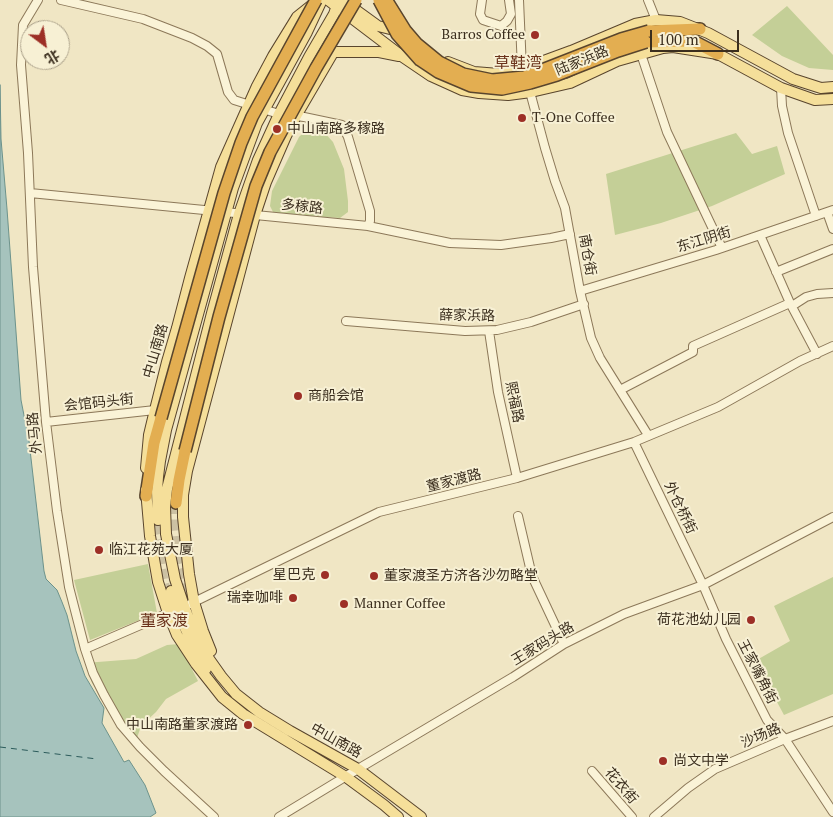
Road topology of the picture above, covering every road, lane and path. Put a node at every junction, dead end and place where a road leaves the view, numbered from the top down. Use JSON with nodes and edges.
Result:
{"nodes":[{"id":1,"x":38,"y":0,"type":"edge"},
{"id":2,"x":61,"y":0,"type":"edge"},
{"id":3,"x":319,"y":0,"type":"edge"},
{"id":4,"x":328,"y":0,"type":"edge"},
{"id":5,"x":356,"y":0,"type":"edge"},
{"id":6,"x":379,"y":0,"type":"edge"},
{"id":7,"x":387,"y":0,"type":"edge"},
{"id":8,"x":482,"y":0,"type":"edge"},
{"id":9,"x":509,"y":0,"type":"edge"},
{"id":10,"x":519,"y":0,"type":"edge"},
{"id":11,"x":648,"y":0,"type":"edge"},
{"id":12,"x":339,"y":3,"type":"edge"},
{"id":13,"x":656,"y":20,"type":"junction"},
{"id":14,"x":700,"y":30,"type":"junction"},
{"id":15,"x":648,"y":37,"type":"junction"},
{"id":16,"x":334,"y":52,"type":"junction"},
{"id":17,"x":641,"y":54,"type":"junction"},
{"id":18,"x":718,"y":54,"type":"junction"},
{"id":19,"x":308,"y":56,"type":"junction"},
{"id":20,"x":403,"y":57,"type":"junction"},
{"id":21,"x":522,"y":69,"type":"junction"},
{"id":22,"x":833,"y":87,"type":"edge"},
{"id":23,"x":781,"y":88,"type":"junction"},
{"id":24,"x":531,"y":92,"type":"junction"},
{"id":25,"x":833,"y":99,"type":"edge"},
{"id":26,"x":248,"y":104,"type":"junction"},
{"id":27,"x":264,"y":110,"type":"junction"},
{"id":28,"x":279,"y":114,"type":"junction"},
{"id":29,"x":296,"y":116,"type":"junction"},
{"id":30,"x":30,"y":193,"type":"junction"},
{"id":31,"x":208,"y":211,"type":"junction"},
{"id":32,"x":830,"y":211,"type":"edge"},
{"id":33,"x":226,"y":213,"type":"junction"},
{"id":34,"x":239,"y":214,"type":"junction"},
{"id":35,"x":255,"y":215,"type":"junction"},
{"id":36,"x":816,"y":216,"type":"junction"},
{"id":37,"x":368,"y":226,"type":"junction"},
{"id":38,"x":833,"y":229,"type":"edge"},
{"id":39,"x":570,"y":234,"type":"junction"},
{"id":40,"x":760,"y":235,"type":"junction"},
{"id":41,"x":722,"y":248,"type":"junction"},
{"id":42,"x":833,"y":249,"type":"edge"},
{"id":43,"x":776,"y":272,"type":"junction"},
{"id":44,"x":580,"y":291,"type":"junction"},
{"id":45,"x":833,"y":293,"type":"edge"},
{"id":46,"x":584,"y":304,"type":"junction"},
{"id":47,"x":791,"y":304,"type":"junction"},
{"id":48,"x":346,"y":321,"type":"dead end"},
{"id":49,"x":488,"y":331,"type":"junction"},
{"id":50,"x":833,"y":346,"type":"edge"},
{"id":51,"x":817,"y":354,"type":"junction"},
{"id":52,"x":620,"y":390,"type":"junction"},
{"id":53,"x":172,"y":409,"type":"junction"},
{"id":54,"x":158,"y":414,"type":"junction"},
{"id":55,"x":46,"y":422,"type":"junction"},
{"id":56,"x":648,"y":435,"type":"junction"},
{"id":57,"x":634,"y":442,"type":"junction"},
{"id":58,"x":172,"y":468,"type":"junction"},
{"id":59,"x":517,"y":478,"type":"junction"},
{"id":60,"x":149,"y":491,"type":"junction"},
{"id":61,"x":176,"y":500,"type":"junction"},
{"id":62,"x":518,"y":516,"type":"dead end"},
{"id":63,"x":833,"y":517,"type":"edge"},
{"id":64,"x":703,"y":585,"type":"junction"},
{"id":65,"x":194,"y":602,"type":"junction"},
{"id":66,"x":176,"y":610,"type":"junction"},
{"id":67,"x":564,"y":644,"type":"junction"},
{"id":68,"x":85,"y":650,"type":"junction"},
{"id":69,"x":236,"y":694,"type":"junction"},
{"id":70,"x":833,"y":721,"type":"edge"},
{"id":71,"x":785,"y":739,"type":"junction"},
{"id":72,"x":358,"y":769,"type":"junction"},
{"id":73,"x":592,"y":770,"type":"dead end"},
{"id":74,"x":346,"y":777,"type":"junction"},
{"id":75,"x":833,"y":812,"type":"edge"},
{"id":76,"x":214,"y":817,"type":"edge"},
{"id":77,"x":279,"y":817,"type":"edge"},
{"id":78,"x":398,"y":817,"type":"edge"},
{"id":79,"x":421,"y":817,"type":"edge"},
{"id":80,"x":632,"y":817,"type":"edge"},
{"id":81,"x":654,"y":817,"type":"edge"}],
"edges":[{"from":1,"to":30,"type":"street","name":"外马路"},
{"from":2,"to":26,"type":"street"},
{"from":3,"to":26,"type":"main road","name":"中山南路"},
{"from":3,"to":27,"type":"main road","name":"中山南路"},
{"from":3,"to":54,"type":"highway","bridge":true},
{"from":4,"to":12,"type":"main road","name":"陆家浜路"},
{"from":5,"to":61,"type":"highway","bridge":true},
{"from":6,"to":15,"type":"highway","bridge":true},
{"from":7,"to":15,"type":"highway","bridge":true},
{"from":8,"to":9,"type":"street"},
{"from":10,"to":21,"type":"street","name":"南仓街"},
{"from":11,"to":13,"type":"street"},
{"from":12,"to":19,"type":"main road","name":"中山南路"},
{"from":12,"to":20,"type":"main road","name":"陆家浜路"},
{"from":12,"to":21,"type":"main road","name":"陆家浜路"},
{"from":13,"to":14,"type":"main road","name":"陆家浜路"},
{"from":13,"to":21,"type":"main road","name":"陆家浜路"},
{"from":14,"to":15,"type":"highway"},
{"from":14,"to":22,"type":"main road","name":"陆家浜路"},
{"from":15,"to":18,"type":"highway"},
{"from":16,"to":19,"type":"main road"},
{"from":16,"to":20,"type":"main road"},
{"from":16,"to":29,"type":"main road","name":"中山南路"},
{"from":17,"to":18,"type":"main road","name":"陆家浜路"},
{"from":17,"to":24,"type":"main road","name":"陆家浜路"},
{"from":17,"to":41,"type":"street"},
{"from":18,"to":23,"type":"main road","name":"陆家浜路"},
{"from":19,"to":28,"type":"main road","name":"中山南路"},
{"from":20,"to":24,"type":"main road","name":"陆家浜路"},
{"from":21,"to":24,"type":"street","name":"南仓街"},
{"from":23,"to":25,"type":"main road","name":"陆家浜路"},
{"from":23,"to":36,"type":"street"},
{"from":24,"to":39,"type":"street","name":"南仓街"},
{"from":26,"to":27,"type":"street"},
{"from":26,"to":31,"type":"main road","name":"中山南路"},
{"from":27,"to":28,"type":"street"},
{"from":27,"to":33,"type":"main road","name":"中山南路"},
{"from":28,"to":29,"type":"street"},
{"from":28,"to":34,"type":"main road","name":"中山南路"},
{"from":29,"to":35,"type":"main road","name":"中山南路"},
{"from":29,"to":37,"type":"street"},
{"from":30,"to":31,"type":"street","name":"多稼路"},
{"from":30,"to":55,"type":"street","name":"外马路"},
{"from":31,"to":33,"type":"street","name":"多稼路"},
{"from":31,"to":54,"type":"main road","name":"中山南路"},
{"from":32,"to":36,"type":"street","name":"东江阴街"},
{"from":32,"to":38,"type":"street"},
{"from":33,"to":34,"type":"street","name":"多稼路"},
{"from":33,"to":53,"type":"main road","name":"中山南路"},
{"from":34,"to":35,"type":"street","name":"多稼路"},
{"from":34,"to":58,"type":"main road","name":"中山南路"},
{"from":35,"to":37,"type":"street","name":"多稼路"},
{"from":35,"to":61,"type":"main road","name":"中山南路"},
{"from":36,"to":40,"type":"street","name":"东江阴街"},
{"from":37,"to":39,"type":"street","name":"多稼路"},
{"from":39,"to":44,"type":"street","name":"南仓街"},
{"from":40,"to":41,"type":"street","name":"东江阴街"},
{"from":40,"to":43,"type":"street"},
{"from":41,"to":44,"type":"street","name":"东江阴街"},
{"from":42,"to":43,"type":"street"},
{"from":43,"to":47,"type":"street"},
{"from":44,"to":46,"type":"street","name":"南仓街"},
{"from":45,"to":47,"type":"street"},
{"from":46,"to":49,"type":"street","name":"薛家浜路"},
{"from":46,"to":52,"type":"street","name":"南仓街"},
{"from":47,"to":51,"type":"street"},
{"from":47,"to":52,"type":"street"},
{"from":48,"to":49,"type":"street","name":"薛家浜路"},
{"from":49,"to":59,"type":"street","name":"熙福路"},
{"from":50,"to":51,"type":"street","name":"董家渡路"},
{"from":51,"to":56,"type":"street","name":"董家渡路"},
{"from":52,"to":56,"type":"street","name":"南仓街"},
{"from":53,"to":60,"type":"main road","name":"中山南路"},
{"from":53,"to":66,"type":"main road","name":"中山南路"},
{"from":54,"to":55,"type":"street","name":"会馆码头街"},
{"from":54,"to":60,"type":"highway"},
{"from":55,"to":68,"type":"street","name":"外马路"},
{"from":56,"to":57,"type":"street","name":"董家渡路"},
{"from":57,"to":59,"type":"street","name":"董家渡路"},
{"from":57,"to":64,"type":"street","name":"外仓桥街"},
{"from":58,"to":61,"type":"main road","name":"中山南路"},
{"from":58,"to":66,"type":"main road","name":"中山南路"},
{"from":59,"to":65,"type":"street","name":"董家渡路"},
{"from":60,"to":66,"type":"main road","name":"中山南路"},
{"from":61,"to":65,"type":"main road","name":"中山南路"},
{"from":62,"to":67,"type":"street"},
{"from":63,"to":64,"type":"street","name":"王家码头路"},
{"from":64,"to":67,"type":"street","name":"王家码头路"},
{"from":64,"to":71,"type":"street","name":"王家嘴角街"},
{"from":65,"to":66,"type":"street","name":"董家渡路"},
{"from":65,"to":69,"type":"main road","name":"中山南路"},
{"from":66,"to":68,"type":"street","name":"董家渡路"},
{"from":66,"to":69,"type":"main road","name":"中山南路"},
{"from":66,"to":74,"type":"main road","name":"中山南路"},
{"from":67,"to":72,"type":"street","name":"王家码头路"},
{"from":68,"to":76,"type":"street","name":"外马路"},
{"from":69,"to":72,"type":"main road","name":"中山南路"},
{"from":70,"to":71,"type":"street","name":"沙场路"},
{"from":71,"to":75,"type":"street","name":"王家嘴角街"},
{"from":71,"to":81,"type":"street","name":"沙场路"},
{"from":72,"to":74,"type":"street","name":"王家码头路"},
{"from":72,"to":79,"type":"main road","name":"中山南路"},
{"from":73,"to":80,"type":"street","name":"花衣街"},
{"from":74,"to":77,"type":"street","name":"王家码头路"},
{"from":74,"to":78,"type":"main road","name":"中山南路"}]}
